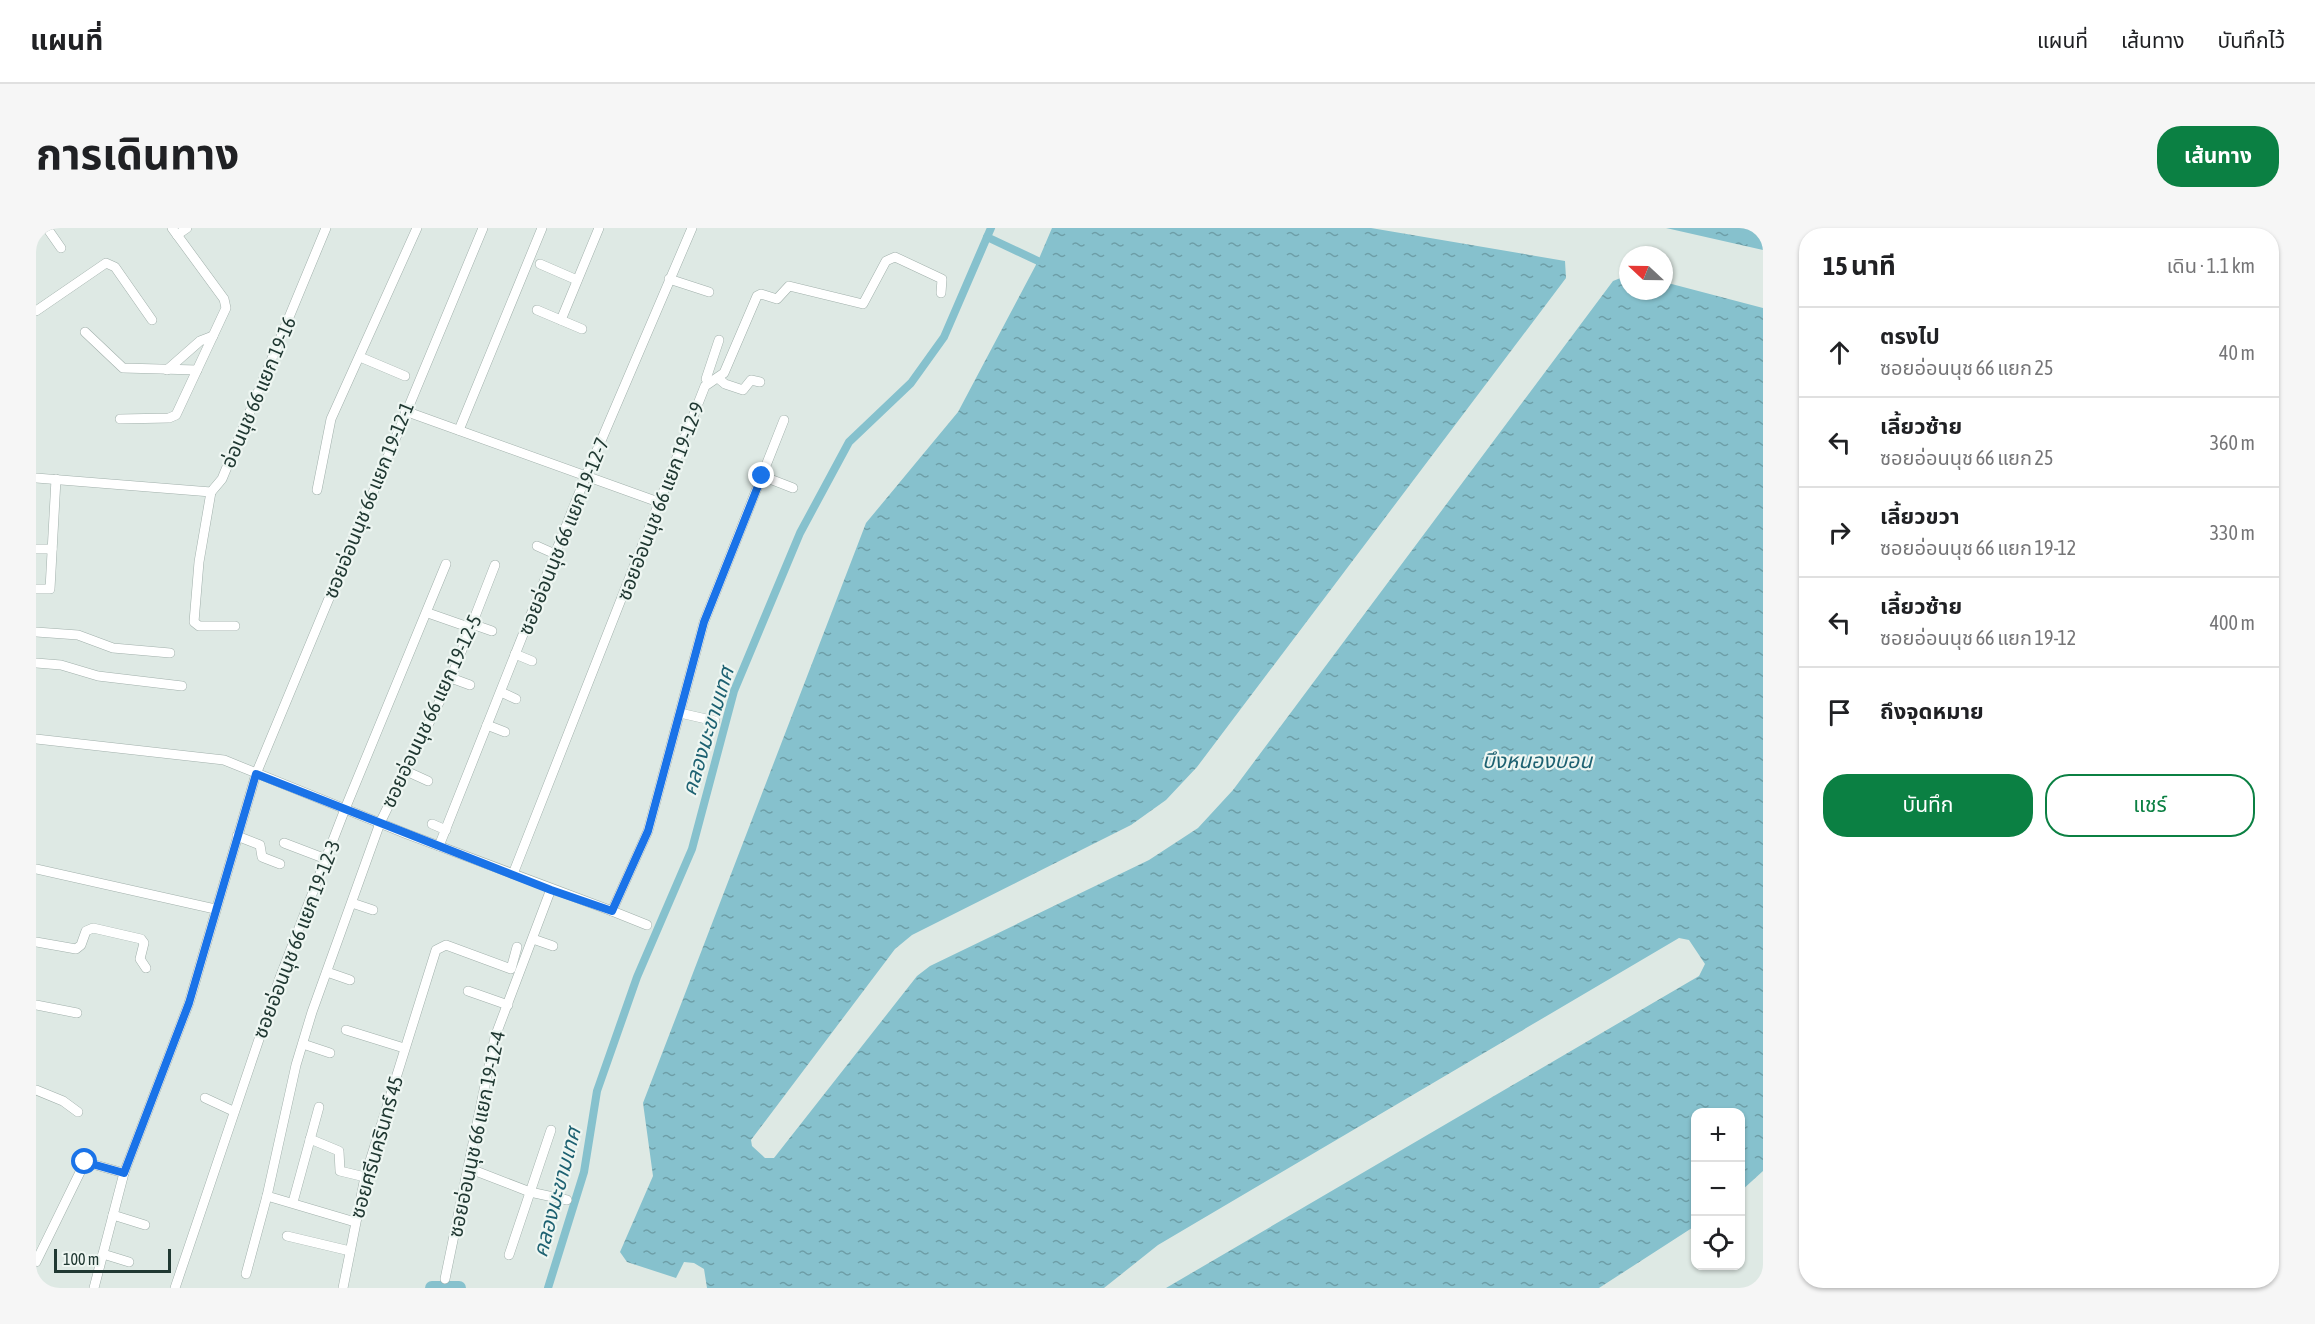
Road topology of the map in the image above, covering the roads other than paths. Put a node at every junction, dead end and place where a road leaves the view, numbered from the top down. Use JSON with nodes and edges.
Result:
{"nodes":[{"id":1,"x":47,"y":228,"type":"edge"},
{"id":2,"x":187,"y":228,"type":"edge"},
{"id":3,"x":326,"y":228,"type":"edge"},
{"id":4,"x":417,"y":228,"type":"edge"},
{"id":5,"x":483,"y":228,"type":"edge"},
{"id":6,"x":542,"y":228,"type":"edge"},
{"id":7,"x":599,"y":228,"type":"edge"},
{"id":8,"x":692,"y":228,"type":"edge"},
{"id":9,"x":175,"y":231,"type":"edge"},
{"id":10,"x":61,"y":248,"type":"dead end"},
{"id":11,"x":540,"y":264,"type":"dead end"},
{"id":12,"x":669,"y":279,"type":"junction"},
{"id":13,"x":577,"y":280,"type":"junction"},
{"id":14,"x":709,"y":292,"type":"dead end"},
{"id":15,"x":941,"y":293,"type":"dead end"},
{"id":16,"x":537,"y":310,"type":"dead end"},
{"id":17,"x":36,"y":311,"type":"edge"},
{"id":18,"x":152,"y":320,"type":"dead end"},
{"id":19,"x":561,"y":320,"type":"junction"},
{"id":20,"x":582,"y":329,"type":"dead end"},
{"id":21,"x":85,"y":332,"type":"dead end"},
{"id":22,"x":213,"y":336,"type":"junction"},
{"id":23,"x":719,"y":340,"type":"dead end"},
{"id":24,"x":360,"y":357,"type":"junction"},
{"id":25,"x":167,"y":370,"type":"junction"},
{"id":26,"x":197,"y":370,"type":"junction"},
{"id":27,"x":405,"y":376,"type":"dead end"},
{"id":28,"x":719,"y":379,"type":"junction"},
{"id":29,"x":709,"y":382,"type":"junction"},
{"id":30,"x":760,"y":382,"type":"dead end"},
{"id":31,"x":405,"y":411,"type":"junction"},
{"id":32,"x":120,"y":419,"type":"dead end"},
{"id":33,"x":784,"y":420,"type":"dead end"},
{"id":34,"x":459,"y":430,"type":"junction"},
{"id":35,"x":586,"y":476,"type":"junction"},
{"id":36,"x":762,"y":476,"type":"junction"},
{"id":37,"x":36,"y":478,"type":"edge"},
{"id":38,"x":56,"y":479,"type":"junction"},
{"id":39,"x":793,"y":488,"type":"dead end"},
{"id":40,"x":317,"y":490,"type":"dead end"},
{"id":41,"x":211,"y":492,"type":"junction"},
{"id":42,"x":661,"y":503,"type":"junction"},
{"id":43,"x":537,"y":546,"type":"dead end"},
{"id":44,"x":36,"y":549,"type":"edge"},
{"id":45,"x":52,"y":549,"type":"junction"},
{"id":46,"x":555,"y":554,"type":"junction"},
{"id":47,"x":446,"y":564,"type":"dead end"},
{"id":48,"x":495,"y":565,"type":"dead end"},
{"id":49,"x":36,"y":589,"type":"edge"},
{"id":50,"x":428,"y":613,"type":"junction"},
{"id":51,"x":235,"y":626,"type":"dead end"},
{"id":52,"x":471,"y":626,"type":"junction"},
{"id":53,"x":492,"y":631,"type":"dead end"},
{"id":54,"x":36,"y":632,"type":"edge"},
{"id":55,"x":170,"y":653,"type":"dead end"},
{"id":56,"x":515,"y":654,"type":"junction"},
{"id":57,"x":532,"y":661,"type":"dead end"},
{"id":58,"x":36,"y":663,"type":"edge"},
{"id":59,"x":451,"y":678,"type":"junction"},
{"id":60,"x":470,"y":685,"type":"dead end"},
{"id":61,"x":182,"y":686,"type":"dead end"},
{"id":62,"x":501,"y":692,"type":"junction"},
{"id":63,"x":516,"y":699,"type":"dead end"},
{"id":64,"x":680,"y":713,"type":"junction"},
{"id":65,"x":715,"y":721,"type":"dead end"},
{"id":66,"x":487,"y":725,"type":"junction"},
{"id":67,"x":505,"y":732,"type":"dead end"},
{"id":68,"x":36,"y":740,"type":"edge"},
{"id":69,"x":406,"y":771,"type":"junction"},
{"id":70,"x":256,"y":774,"type":"junction"},
{"id":71,"x":428,"y":781,"type":"dead end"},
{"id":72,"x":345,"y":809,"type":"junction"},
{"id":73,"x":380,"y":823,"type":"junction"},
{"id":74,"x":432,"y":824,"type":"dead end"},
{"id":75,"x":446,"y":830,"type":"junction"},
{"id":76,"x":237,"y":836,"type":"junction"},
{"id":77,"x":284,"y":843,"type":"dead end"},
{"id":78,"x":440,"y":846,"type":"junction"},
{"id":79,"x":326,"y":859,"type":"junction"},
{"id":80,"x":280,"y":864,"type":"dead end"},
{"id":81,"x":36,"y":869,"type":"edge"},
{"id":82,"x":513,"y":874,"type":"junction"},
{"id":83,"x":551,"y":890,"type":"junction"},
{"id":84,"x":352,"y":903,"type":"junction"},
{"id":85,"x":215,"y":909,"type":"junction"},
{"id":86,"x":373,"y":910,"type":"dead end"},
{"id":87,"x":612,"y":911,"type":"junction"},
{"id":88,"x":647,"y":925,"type":"dead end"},
{"id":89,"x":533,"y":939,"type":"junction"},
{"id":90,"x":36,"y":942,"type":"edge"},
{"id":91,"x":553,"y":946,"type":"dead end"},
{"id":92,"x":517,"y":947,"type":"dead end"},
{"id":93,"x":146,"y":968,"type":"dead end"},
{"id":94,"x":327,"y":972,"type":"junction"},
{"id":95,"x":350,"y":980,"type":"dead end"},
{"id":96,"x":468,"y":991,"type":"dead end"},
{"id":97,"x":36,"y":1005,"type":"edge"},
{"id":98,"x":508,"y":1005,"type":"junction"},
{"id":99,"x":77,"y":1013,"type":"dead end"},
{"id":100,"x":346,"y":1030,"type":"dead end"},
{"id":101,"x":303,"y":1044,"type":"junction"},
{"id":102,"x":404,"y":1048,"type":"junction"},
{"id":103,"x":330,"y":1053,"type":"dead end"},
{"id":104,"x":36,"y":1090,"type":"edge"},
{"id":105,"x":205,"y":1098,"type":"dead end"},
{"id":106,"x":319,"y":1107,"type":"dead end"},
{"id":107,"x":233,"y":1111,"type":"junction"},
{"id":108,"x":78,"y":1112,"type":"dead end"},
{"id":109,"x":551,"y":1130,"type":"dead end"},
{"id":110,"x":310,"y":1139,"type":"junction"},
{"id":111,"x":468,"y":1168,"type":"junction"},
{"id":112,"x":124,"y":1173,"type":"junction"},
{"id":113,"x":365,"y":1178,"type":"junction"},
{"id":114,"x":530,"y":1192,"type":"junction"},
{"id":115,"x":267,"y":1196,"type":"junction"},
{"id":116,"x":567,"y":1200,"type":"dead end"},
{"id":117,"x":293,"y":1202,"type":"junction"},
{"id":118,"x":113,"y":1215,"type":"junction"},
{"id":119,"x":355,"y":1222,"type":"junction"},
{"id":120,"x":144,"y":1226,"type":"dead end"},
{"id":121,"x":287,"y":1236,"type":"dead end"},
{"id":122,"x":350,"y":1251,"type":"junction"},
{"id":123,"x":103,"y":1254,"type":"junction"},
{"id":124,"x":509,"y":1255,"type":"dead end"},
{"id":125,"x":36,"y":1262,"type":"edge"},
{"id":126,"x":129,"y":1262,"type":"dead end"},
{"id":127,"x":246,"y":1274,"type":"dead end"},
{"id":128,"x":445,"y":1279,"type":"dead end"},
{"id":129,"x":344,"y":1287,"type":"edge"},
{"id":130,"x":94,"y":1288,"type":"edge"},
{"id":131,"x":175,"y":1288,"type":"edge"}],
"edges":[{"from":1,"to":10,"type":"street"},
{"from":2,"to":9,"type":"street"},
{"from":3,"to":41,"type":"street","name":"อ่อนนุช 66 แยก 19-16"},
{"from":4,"to":24,"type":"street"},
{"from":5,"to":31,"type":"street","name":"ซอยอ่อนนุช 66 แยก 19-12-1"},
{"from":6,"to":34,"type":"street"},
{"from":7,"to":13,"type":"street"},
{"from":8,"to":12,"type":"street","name":"ซอยอ่อนนุช 66 แยก 19-12-7"},
{"from":9,"to":22,"type":"street"},
{"from":11,"to":13,"type":"street"},
{"from":12,"to":14,"type":"street"},
{"from":12,"to":35,"type":"street","name":"ซอยอ่อนนุช 66 แยก 19-12-7"},
{"from":13,"to":19,"type":"street"},
{"from":15,"to":28,"type":"street"},
{"from":16,"to":19,"type":"street"},
{"from":17,"to":18,"type":"street"},
{"from":19,"to":20,"type":"street"},
{"from":21,"to":25,"type":"street"},
{"from":22,"to":25,"type":"street"},
{"from":22,"to":26,"type":"street"},
{"from":23,"to":29,"type":"street"},
{"from":24,"to":27,"type":"street"},
{"from":24,"to":40,"type":"street"},
{"from":25,"to":26,"type":"street"},
{"from":26,"to":32,"type":"street"},
{"from":28,"to":29,"type":"street","name":"ซอยอ่อนนุช 66 แยก 19-12-9"},
{"from":28,"to":30,"type":"street"},
{"from":29,"to":42,"type":"street","name":"ซอยอ่อนนุช 66 แยก 19-12-9"},
{"from":31,"to":34,"type":"street"},
{"from":31,"to":70,"type":"street","name":"ซอยอ่อนนุช 66 แยก 19-12-1"},
{"from":33,"to":36,"type":"street"},
{"from":34,"to":35,"type":"street"},
{"from":35,"to":42,"type":"street"},
{"from":35,"to":46,"type":"street","name":"ซอยอ่อนนุช 66 แยก 19-12-7"},
{"from":36,"to":39,"type":"street"},
{"from":36,"to":64,"type":"street"},
{"from":37,"to":38,"type":"street"},
{"from":38,"to":41,"type":"street"},
{"from":38,"to":45,"type":"street"},
{"from":41,"to":51,"type":"street"},
{"from":42,"to":82,"type":"street","name":"ซอยอ่อนนุช 66 แยก 19-12-9"},
{"from":43,"to":46,"type":"street"},
{"from":44,"to":45,"type":"street"},
{"from":45,"to":49,"type":"street"},
{"from":46,"to":56,"type":"street","name":"ซอยอ่อนนุช 66 แยก 19-12-7"},
{"from":47,"to":50,"type":"street","name":"ซอยอ่อนนุช 66 แยก 19-12-3"},
{"from":48,"to":52,"type":"street","name":"ซอยอ่อนนุช 66 แยก 19-12-5"},
{"from":50,"to":52,"type":"street"},
{"from":50,"to":72,"type":"street","name":"ซอยอ่อนนุช 66 แยก 19-12-3"},
{"from":52,"to":53,"type":"street"},
{"from":52,"to":59,"type":"street","name":"ซอยอ่อนนุช 66 แยก 19-12-5"},
{"from":54,"to":55,"type":"street"},
{"from":56,"to":57,"type":"street"},
{"from":56,"to":62,"type":"street","name":"ซอยอ่อนนุช 66 แยก 19-12-7"},
{"from":58,"to":61,"type":"street"},
{"from":59,"to":60,"type":"street"},
{"from":59,"to":69,"type":"street","name":"ซอยอ่อนนุช 66 แยก 19-12-5"},
{"from":62,"to":63,"type":"street"},
{"from":62,"to":66,"type":"street","name":"ซอยอ่อนนุช 66 แยก 19-12-7"},
{"from":64,"to":65,"type":"street"},
{"from":64,"to":87,"type":"street"},
{"from":66,"to":67,"type":"street"},
{"from":66,"to":75,"type":"street","name":"ซอยอ่อนนุช 66 แยก 19-12-7"},
{"from":68,"to":70,"type":"street"},
{"from":69,"to":71,"type":"street"},
{"from":69,"to":73,"type":"street","name":"ซอยอ่อนนุช 66 แยก 19-12-5"},
{"from":70,"to":72,"type":"street"},
{"from":70,"to":76,"type":"street","name":"ซอยอ่อนนุช 66 แยก 19-12-1"},
{"from":72,"to":73,"type":"street"},
{"from":72,"to":79,"type":"street","name":"ซอยอ่อนนุช 66 แยก 19-12-3"},
{"from":73,"to":78,"type":"street"},
{"from":73,"to":84,"type":"street","name":"ซอยอ่อนนุช 66 แยก 19-12-5"},
{"from":74,"to":75,"type":"street"},
{"from":75,"to":78,"type":"street","name":"ซอยอ่อนนุช 66 แยก 19-12-7"},
{"from":76,"to":80,"type":"street"},
{"from":76,"to":85,"type":"street","name":"ซอยอ่อนนุช 66 แยก 19-12-1"},
{"from":77,"to":79,"type":"street"},
{"from":78,"to":82,"type":"street"},
{"from":79,"to":107,"type":"street","name":"ซอยอ่อนนุช 66 แยก 19-12-3"},
{"from":81,"to":85,"type":"street"},
{"from":82,"to":83,"type":"street"},
{"from":83,"to":87,"type":"street"},
{"from":83,"to":89,"type":"street","name":"ซอยอ่อนนุช 66 แยก 19-12-4"},
{"from":84,"to":86,"type":"street"},
{"from":84,"to":94,"type":"street","name":"ซอยอ่อนนุช 66 แยก 19-12-5"},
{"from":85,"to":112,"type":"street","name":"ซอยอ่อนนุช 66 แยก 19-12-1"},
{"from":87,"to":88,"type":"street"},
{"from":89,"to":91,"type":"street"},
{"from":89,"to":98,"type":"street","name":"ซอยอ่อนนุช 66 แยก 19-12-4"},
{"from":90,"to":93,"type":"street"},
{"from":92,"to":102,"type":"street","name":"ซอยศรีนครินทร์ 45"},
{"from":94,"to":95,"type":"street"},
{"from":94,"to":101,"type":"street","name":"ซอยอ่อนนุช 66 แยก 19-12-5"},
{"from":96,"to":98,"type":"street"},
{"from":97,"to":99,"type":"street"},
{"from":98,"to":111,"type":"street","name":"ซอยอ่อนนุช 66 แยก 19-12-4"},
{"from":100,"to":102,"type":"street"},
{"from":101,"to":103,"type":"street"},
{"from":101,"to":115,"type":"street","name":"ซอยอ่อนนุช 66 แยก 19-12-5"},
{"from":102,"to":113,"type":"street","name":"ซอยศรีนครินทร์ 45"},
{"from":104,"to":108,"type":"street"},
{"from":105,"to":107,"type":"street"},
{"from":106,"to":110,"type":"street"},
{"from":107,"to":131,"type":"street","name":"ซอยอ่อนนุช 66 แยก 19-12-3"},
{"from":109,"to":114,"type":"street"},
{"from":110,"to":113,"type":"street"},
{"from":110,"to":117,"type":"street"},
{"from":111,"to":114,"type":"street"},
{"from":111,"to":128,"type":"street","name":"ซอยอ่อนนุช 66 แยก 19-12-4"},
{"from":112,"to":118,"type":"street","name":"ซอยอ่อนนุช 66 แยก 19-12-1"},
{"from":112,"to":125,"type":"street"},
{"from":113,"to":119,"type":"street","name":"ซอยศรีนครินทร์ 45"},
{"from":114,"to":116,"type":"street"},
{"from":114,"to":124,"type":"street"},
{"from":115,"to":117,"type":"street"},
{"from":115,"to":127,"type":"street","name":"ซอยอ่อนนุช 66 แยก 19-12-5"},
{"from":117,"to":119,"type":"street"},
{"from":118,"to":120,"type":"street"},
{"from":118,"to":123,"type":"street","name":"ซอยอ่อนนุช 66 แยก 19-12-1"},
{"from":119,"to":122,"type":"street","name":"ซอยศรีนครินทร์ 45"},
{"from":121,"to":122,"type":"street"},
{"from":122,"to":129,"type":"street","name":"ซอยศรีนครินทร์ 45"},
{"from":123,"to":126,"type":"street"},
{"from":123,"to":130,"type":"street","name":"ซอยอ่อนนุช 66 แยก 19-12-1"}]}
